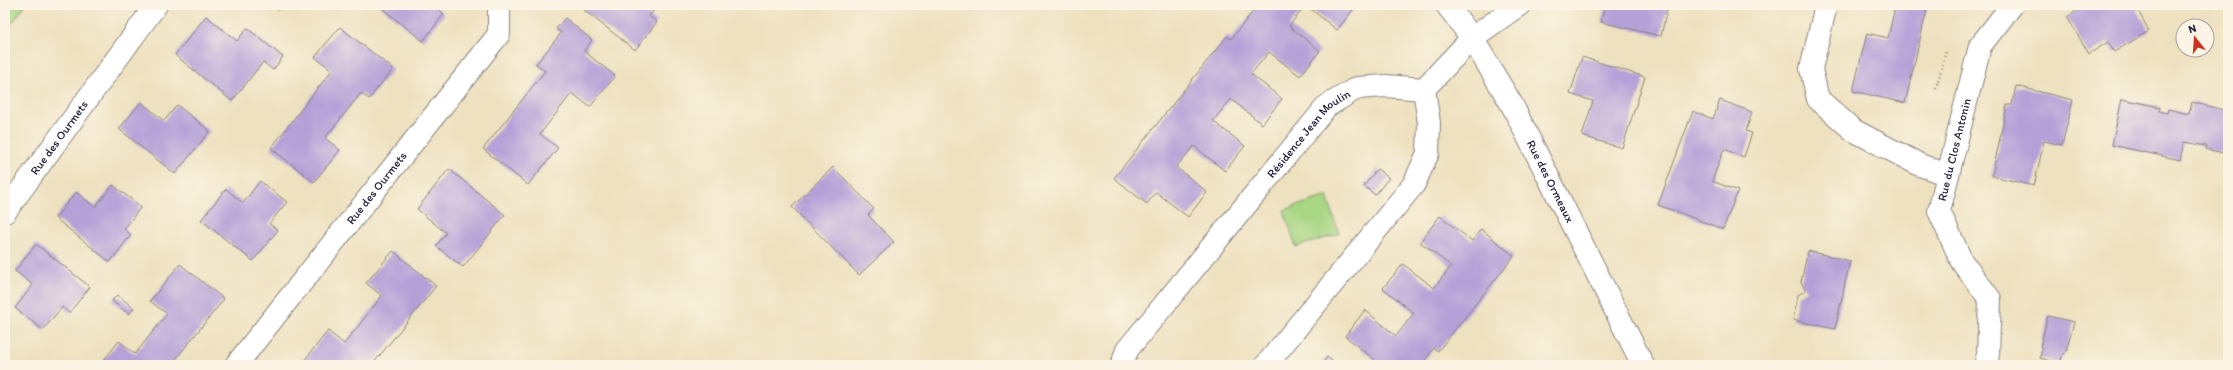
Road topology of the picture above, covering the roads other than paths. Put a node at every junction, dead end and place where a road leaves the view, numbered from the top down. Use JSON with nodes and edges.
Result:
{"nodes":[{"id":1,"x":156,"y":5,"type":"edge"},
{"id":2,"x":499,"y":5,"type":"edge"},
{"id":3,"x":1447,"y":5,"type":"edge"},
{"id":4,"x":1519,"y":5,"type":"edge"},
{"id":5,"x":1826,"y":5,"type":"edge"},
{"id":6,"x":2012,"y":5,"type":"edge"},
{"id":7,"x":1472,"y":38,"type":"junction"},
{"id":8,"x":1424,"y":90,"type":"junction"},
{"id":9,"x":1948,"y":175,"type":"junction"},
{"id":10,"x":5,"y":212,"type":"edge"},
{"id":11,"x":236,"y":365,"type":"edge"},
{"id":12,"x":1122,"y":365,"type":"edge"},
{"id":13,"x":1266,"y":365,"type":"edge"},
{"id":14,"x":1643,"y":365,"type":"edge"},
{"id":15,"x":1985,"y":365,"type":"edge"}],
"edges":[{"from":1,"to":10,"type":"street","name":"Rue des Ourmets"},
{"from":2,"to":11,"type":"street","name":"Rue des Ourmets"},
{"from":3,"to":7,"type":"street","name":"Rue des Ormeaux"},
{"from":4,"to":7,"type":"street"},
{"from":5,"to":9,"type":"street"},
{"from":6,"to":9,"type":"street","name":"Rue du Clos Antonin"},
{"from":7,"to":8,"type":"street"},
{"from":7,"to":14,"type":"street","name":"Rue des Ormeaux"},
{"from":8,"to":12,"type":"street","name":"Résidence Jean Moulin"},
{"from":8,"to":13,"type":"street"},
{"from":9,"to":15,"type":"street","name":"Rue du Clos Antonin"}]}
